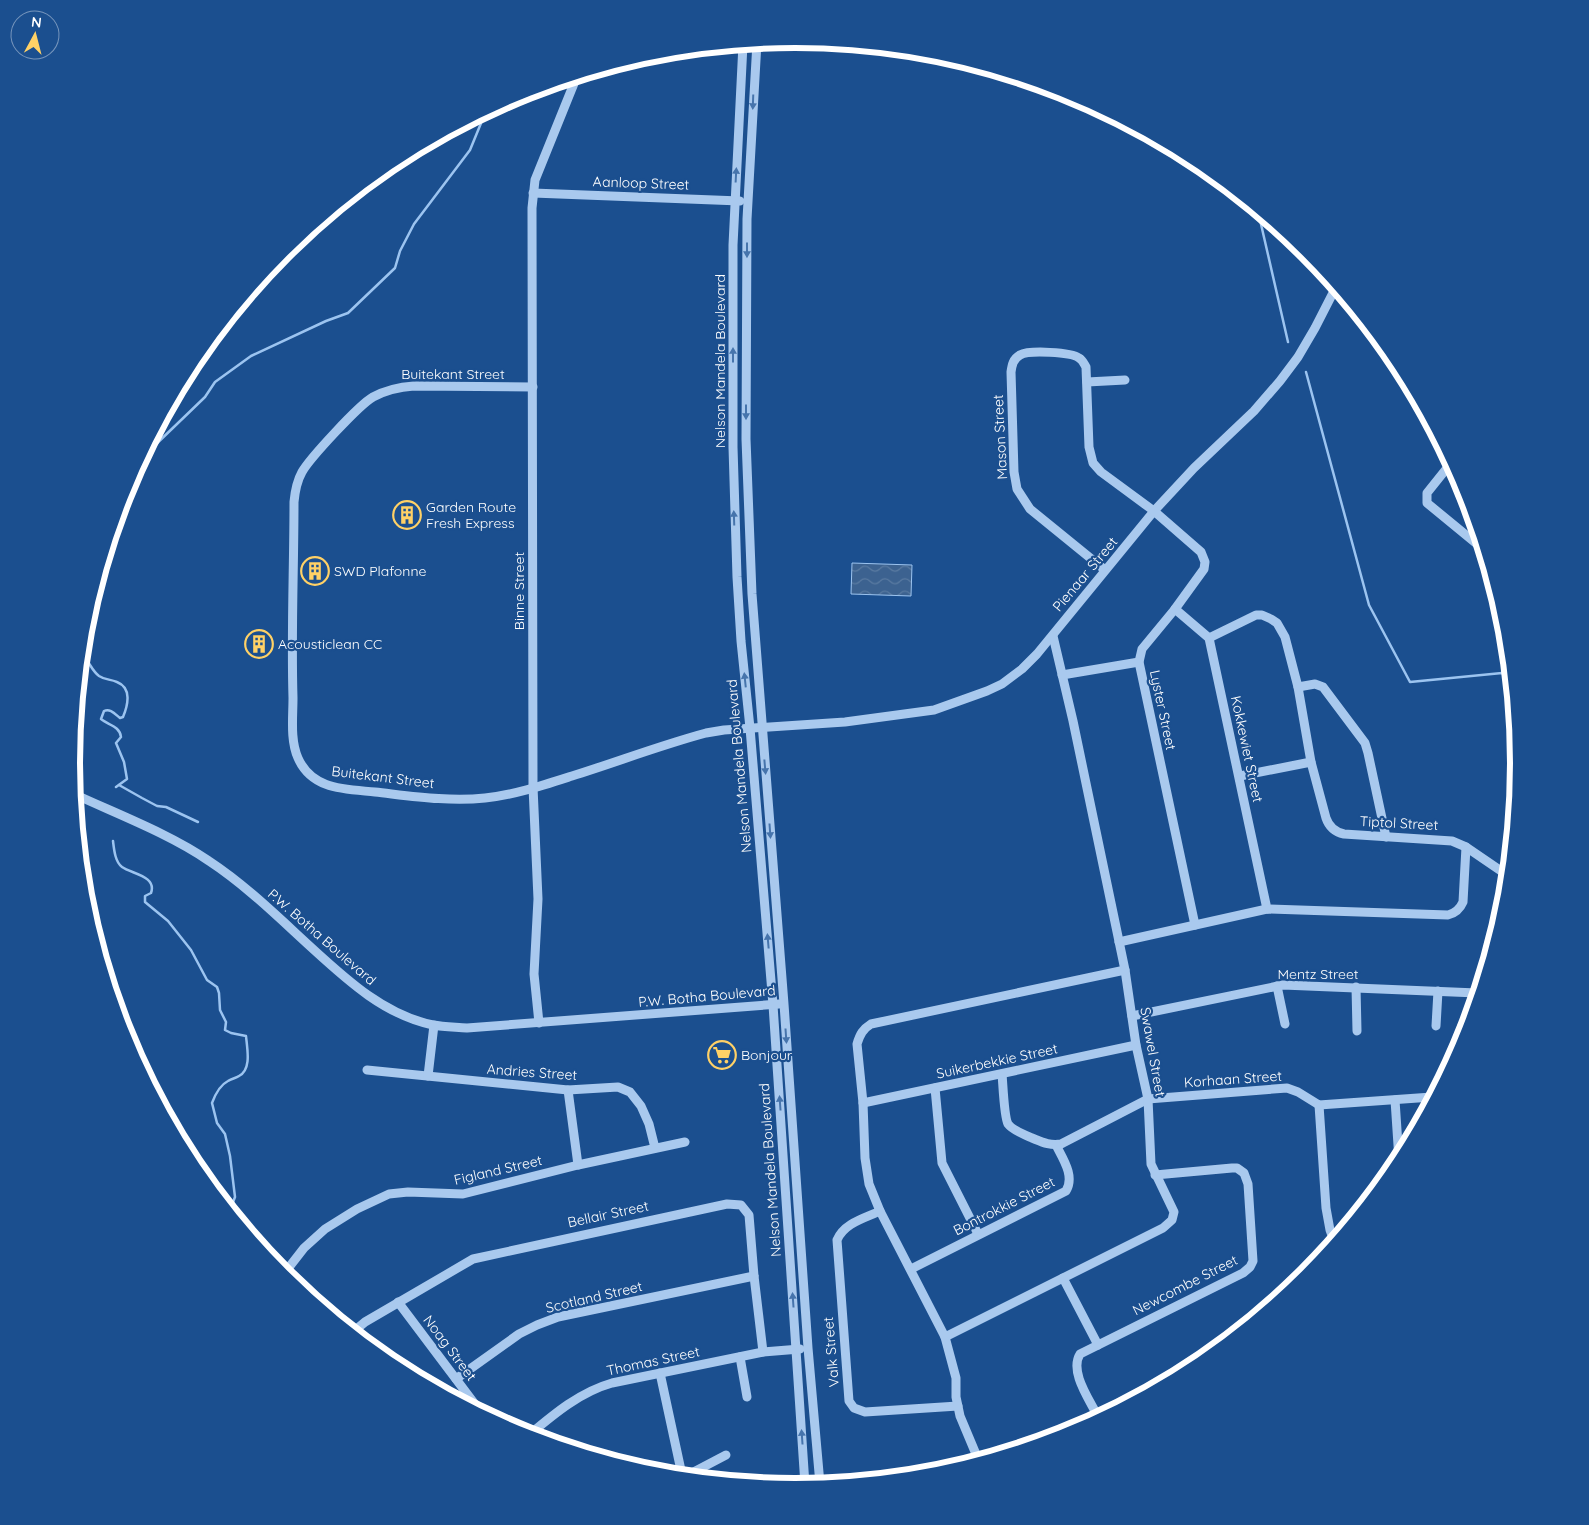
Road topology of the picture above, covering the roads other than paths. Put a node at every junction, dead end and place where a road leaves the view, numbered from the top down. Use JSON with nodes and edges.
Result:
{"nodes":[{"id":1,"x":757,"y":49,"type":"edge"},
{"id":2,"x":743,"y":50,"type":"edge"},
{"id":3,"x":575,"y":82,"type":"edge"},
{"id":4,"x":533,"y":193,"type":"junction"},
{"id":5,"x":734,"y":200,"type":"junction"},
{"id":6,"x":748,"y":201,"type":"junction"},
{"id":7,"x":1333,"y":292,"type":"edge"},
{"id":8,"x":1079,"y":357,"type":"joint"},
{"id":9,"x":1125,"y":380,"type":"dead end"},
{"id":10,"x":1087,"y":382,"type":"junction"},
{"id":11,"x":533,"y":387,"type":"junction"},
{"id":12,"x":1446,"y":469,"type":"edge"},
{"id":13,"x":1154,"y":511,"type":"junction"},
{"id":14,"x":1475,"y":544,"type":"edge"},
{"id":15,"x":1106,"y":570,"type":"junction"},
{"id":16,"x":1175,"y":609,"type":"junction"},
{"id":17,"x":1053,"y":636,"type":"junction"},
{"id":18,"x":1209,"y":638,"type":"junction"},
{"id":19,"x":1139,"y":662,"type":"junction"},
{"id":20,"x":1062,"y":675,"type":"junction"},
{"id":21,"x":1298,"y":687,"type":"junction"},
{"id":22,"x":762,"y":727,"type":"junction"},
{"id":23,"x":750,"y":728,"type":"junction"},
{"id":24,"x":1311,"y":762,"type":"junction"},
{"id":25,"x":1240,"y":776,"type":"junction"},
{"id":26,"x":533,"y":788,"type":"junction"},
{"id":27,"x":80,"y":797,"type":"edge"},
{"id":28,"x":1386,"y":837,"type":"junction"},
{"id":29,"x":1466,"y":847,"type":"junction"},
{"id":30,"x":761,"y":868,"type":"junction"},
{"id":31,"x":773,"y":868,"type":"junction"},
{"id":32,"x":1501,"y":870,"type":"edge"},
{"id":33,"x":1267,"y":909,"type":"junction"},
{"id":34,"x":1195,"y":925,"type":"junction"},
{"id":35,"x":1119,"y":942,"type":"junction"},
{"id":36,"x":1125,"y":970,"type":"junction"},
{"id":37,"x":1277,"y":986,"type":"junction"},
{"id":38,"x":1356,"y":987,"type":"junction"},
{"id":39,"x":1438,"y":991,"type":"junction"},
{"id":40,"x":1472,"y":993,"type":"edge"},
{"id":41,"x":784,"y":1004,"type":"junction"},
{"id":42,"x":773,"y":1005,"type":"junction"},
{"id":43,"x":1132,"y":1016,"type":"junction"},
{"id":44,"x":538,"y":1023,"type":"junction"},
{"id":45,"x":1284,"y":1024,"type":"dead end"},
{"id":46,"x":434,"y":1025,"type":"junction"},
{"id":47,"x":1436,"y":1026,"type":"dead end"},
{"id":48,"x":1357,"y":1031,"type":"dead end"},
{"id":49,"x":1136,"y":1045,"type":"junction"},
{"id":50,"x":367,"y":1070,"type":"dead end"},
{"id":51,"x":1002,"y":1074,"type":"junction"},
{"id":52,"x":428,"y":1076,"type":"junction"},
{"id":53,"x":936,"y":1088,"type":"junction"},
{"id":54,"x":568,"y":1090,"type":"junction"},
{"id":55,"x":1426,"y":1097,"type":"edge"},
{"id":56,"x":1148,"y":1099,"type":"junction"},
{"id":57,"x":1395,"y":1100,"type":"junction"},
{"id":58,"x":863,"y":1103,"type":"junction"},
{"id":59,"x":1319,"y":1105,"type":"junction"},
{"id":60,"x":792,"y":1123,"type":"junction"},
{"id":61,"x":781,"y":1124,"type":"junction"},
{"id":62,"x":685,"y":1142,"type":"dead end"},
{"id":63,"x":1056,"y":1145,"type":"junction"},
{"id":64,"x":1398,"y":1146,"type":"edge"},
{"id":65,"x":655,"y":1148,"type":"junction"},
{"id":66,"x":578,"y":1165,"type":"junction"},
{"id":67,"x":1155,"y":1175,"type":"junction"},
{"id":68,"x":798,"y":1209,"type":"junction"},
{"id":69,"x":787,"y":1210,"type":"junction"},
{"id":70,"x":880,"y":1211,"type":"junction"},
{"id":71,"x":978,"y":1234,"type":"junction"},
{"id":72,"x":1332,"y":1234,"type":"edge"},
{"id":73,"x":289,"y":1268,"type":"edge"},
{"id":74,"x":911,"y":1269,"type":"junction"},
{"id":75,"x":754,"y":1276,"type":"junction"},
{"id":76,"x":1063,"y":1278,"type":"junction"},
{"id":77,"x":398,"y":1302,"type":"junction"},
{"id":78,"x":357,"y":1328,"type":"edge"},
{"id":79,"x":945,"y":1337,"type":"junction"},
{"id":80,"x":1098,"y":1345,"type":"junction"},
{"id":81,"x":808,"y":1348,"type":"junction"},
{"id":82,"x":796,"y":1349,"type":"junction"},
{"id":83,"x":763,"y":1352,"type":"junction"},
{"id":84,"x":740,"y":1357,"type":"junction"},
{"id":85,"x":660,"y":1373,"type":"junction"},
{"id":86,"x":456,"y":1379,"type":"junction"},
{"id":87,"x":746,"y":1397,"type":"dead end"},
{"id":88,"x":473,"y":1401,"type":"edge"},
{"id":89,"x":958,"y":1406,"type":"junction"},
{"id":90,"x":1095,"y":1411,"type":"edge"},
{"id":91,"x":537,"y":1429,"type":"edge"},
{"id":92,"x":976,"y":1454,"type":"edge"},
{"id":93,"x":726,"y":1455,"type":"dead end"},
{"id":94,"x":680,"y":1468,"type":"edge"},
{"id":95,"x":697,"y":1470,"type":"edge"},
{"id":96,"x":819,"y":1477,"type":"edge"},
{"id":97,"x":805,"y":1478,"type":"edge"}],
"edges":[{"from":1,"to":6,"type":"street","name":"Nelson Mandela Boulevard","one_way":true},
{"from":5,"to":2,"type":"street","name":"Nelson Mandela Boulevard","one_way":true},
{"from":3,"to":4,"type":"street","name":"Binne Street"},
{"from":4,"to":5,"type":"street","name":"Aanloop Street"},
{"from":4,"to":11,"type":"street","name":"Binne Street"},
{"from":5,"to":6,"type":"street","name":"Aanloop Street"},
{"from":23,"to":5,"type":"street","name":"Nelson Mandela Boulevard","one_way":true},
{"from":6,"to":22,"type":"street","name":"Nelson Mandela Boulevard","one_way":true},
{"from":7,"to":13,"type":"street","name":"Pienaar Street"},
{"from":8,"to":10,"type":"street","name":"Lyster Street"},
{"from":8,"to":15,"type":"street","name":"Mason Street"},
{"from":9,"to":10,"type":"street"},
{"from":10,"to":13,"type":"street","name":"Lyster Street"},
{"from":11,"to":26,"type":"street","name":"Binne Street"},
{"from":11,"to":26,"type":"street","name":"Buitekant Street"},
{"from":12,"to":14,"type":"street"},
{"from":13,"to":15,"type":"street","name":"Pienaar Street"},
{"from":13,"to":16,"type":"street","name":"Lyster Street"},
{"from":15,"to":17,"type":"street","name":"Pienaar Street"},
{"from":16,"to":18,"type":"street"},
{"from":16,"to":19,"type":"street","name":"Lyster Street"},
{"from":17,"to":20,"type":"street","name":"Swawel Street"},
{"from":17,"to":22,"type":"street","name":"Pienaar Street"},
{"from":18,"to":21,"type":"street","name":"Tiptol Street"},
{"from":18,"to":25,"type":"street","name":"Kokkewiet Street"},
{"from":19,"to":20,"type":"street"},
{"from":19,"to":34,"type":"street","name":"Lyster Street"},
{"from":20,"to":35,"type":"street","name":"Swawel Street"},
{"from":21,"to":24,"type":"street","name":"Tiptol Street"},
{"from":21,"to":28,"type":"street"},
{"from":22,"to":23,"type":"street","name":"Pienaar Street"},
{"from":22,"to":31,"type":"street","name":"Nelson Mandela Boulevard","one_way":true},
{"from":23,"to":26,"type":"street","name":"Buitekant Street"},
{"from":23,"to":30,"type":"street","name":"Nelson Mandela Boulevard"},
{"from":24,"to":25,"type":"street"},
{"from":24,"to":28,"type":"street","name":"Tiptol Street"},
{"from":25,"to":33,"type":"street","name":"Kokkewiet Street"},
{"from":26,"to":44,"type":"street","name":"Binne Street"},
{"from":27,"to":46,"type":"street","name":"P.W. Botha Boulevard"},
{"from":28,"to":29,"type":"street","name":"Tiptol Street"},
{"from":29,"to":32,"type":"street","name":"Tiptol Street"},
{"from":29,"to":33,"type":"street"},
{"from":30,"to":31,"type":"street"},
{"from":42,"to":30,"type":"street","name":"Nelson Mandela Boulevard","one_way":true},
{"from":31,"to":41,"type":"street","name":"Nelson Mandela Boulevard"},
{"from":33,"to":34,"type":"street"},
{"from":34,"to":35,"type":"street"},
{"from":35,"to":36,"type":"street","name":"Swawel Street"},
{"from":36,"to":43,"type":"street","name":"Swawel Street"},
{"from":36,"to":58,"type":"street"},
{"from":37,"to":38,"type":"street","name":"Mentz Street"},
{"from":37,"to":43,"type":"street","name":"Mentz Street"},
{"from":37,"to":45,"type":"street"},
{"from":38,"to":39,"type":"street","name":"Mentz Street"},
{"from":38,"to":48,"type":"street"},
{"from":39,"to":40,"type":"street","name":"Mentz Street"},
{"from":39,"to":47,"type":"street"},
{"from":41,"to":42,"type":"street","name":"P.W. Botha Boulevard"},
{"from":41,"to":60,"type":"street","name":"Nelson Mandela Boulevard","one_way":true},
{"from":42,"to":44,"type":"street","name":"P.W. Botha Boulevard"},
{"from":61,"to":42,"type":"street","name":"Nelson Mandela Boulevard","one_way":true},
{"from":43,"to":49,"type":"street","name":"Swawel Street"},
{"from":44,"to":46,"type":"street","name":"P.W. Botha Boulevard"},
{"from":46,"to":52,"type":"street"},
{"from":49,"to":51,"type":"street","name":"Suikerbekkie Street"},
{"from":49,"to":56,"type":"street","name":"Swawel Street"},
{"from":50,"to":52,"type":"street","name":"Andries Street"},
{"from":51,"to":53,"type":"street","name":"Suikerbekkie Street"},
{"from":51,"to":63,"type":"street"},
{"from":52,"to":54,"type":"street","name":"Andries Street"},
{"from":53,"to":58,"type":"street","name":"Suikerbekkie Street"},
{"from":53,"to":71,"type":"street"},
{"from":54,"to":65,"type":"street","name":"Andries Street"},
{"from":54,"to":66,"type":"street"},
{"from":55,"to":57,"type":"street"},
{"from":56,"to":59,"type":"street","name":"Korhaan Street"},
{"from":56,"to":63,"type":"street","name":"Korhaan Street"},
{"from":56,"to":67,"type":"street","name":"Swawel Street"},
{"from":57,"to":59,"type":"street"},
{"from":57,"to":64,"type":"street"},
{"from":58,"to":70,"type":"street"},
{"from":59,"to":72,"type":"street"},
{"from":60,"to":61,"type":"street"},
{"from":60,"to":68,"type":"street","name":"Nelson Mandela Boulevard"},
{"from":61,"to":69,"type":"street","name":"Nelson Mandela Boulevard"},
{"from":62,"to":65,"type":"street","name":"Figland Street"},
{"from":63,"to":71,"type":"street","name":"Bontrokkie Street"},
{"from":65,"to":66,"type":"street","name":"Figland Street"},
{"from":66,"to":73,"type":"street","name":"Figland Street"},
{"from":67,"to":76,"type":"street","name":"Swawel Street"},
{"from":67,"to":80,"type":"street","name":"Newcombe Street"},
{"from":68,"to":69,"type":"street"},
{"from":68,"to":81,"type":"street","name":"Nelson Mandela Boulevard"},
{"from":82,"to":69,"type":"street","name":"Nelson Mandela Boulevard","one_way":true},
{"from":70,"to":74,"type":"street"},
{"from":70,"to":89,"type":"street","name":"Valk Street"},
{"from":71,"to":74,"type":"street","name":"Bontrokkie Street"},
{"from":74,"to":79,"type":"street"},
{"from":75,"to":77,"type":"street","name":"Bellair Street"},
{"from":75,"to":83,"type":"street","name":"Bellair Street"},
{"from":75,"to":86,"type":"street","name":"Scotland Street"},
{"from":76,"to":79,"type":"street","name":"Swawel Street"},
{"from":76,"to":80,"type":"street"},
{"from":77,"to":78,"type":"street","name":"Bellair Street"},
{"from":77,"to":86,"type":"street","name":"Noag Street"},
{"from":79,"to":89,"type":"street"},
{"from":80,"to":90,"type":"street","name":"Newcombe Street"},
{"from":81,"to":82,"type":"street","name":"Thomas Street"},
{"from":81,"to":96,"type":"street","name":"Nelson Mandela Boulevard"},
{"from":82,"to":83,"type":"street","name":"Thomas Street"},
{"from":97,"to":82,"type":"street","name":"Nelson Mandela Boulevard","one_way":true},
{"from":83,"to":84,"type":"street","name":"Thomas Street"},
{"from":84,"to":85,"type":"street","name":"Thomas Street"},
{"from":84,"to":87,"type":"street"},
{"from":85,"to":91,"type":"street","name":"Thomas Street"},
{"from":85,"to":94,"type":"street"},
{"from":86,"to":88,"type":"street","name":"Noag Street"},
{"from":89,"to":92,"type":"street"},
{"from":93,"to":95,"type":"street"}]}
